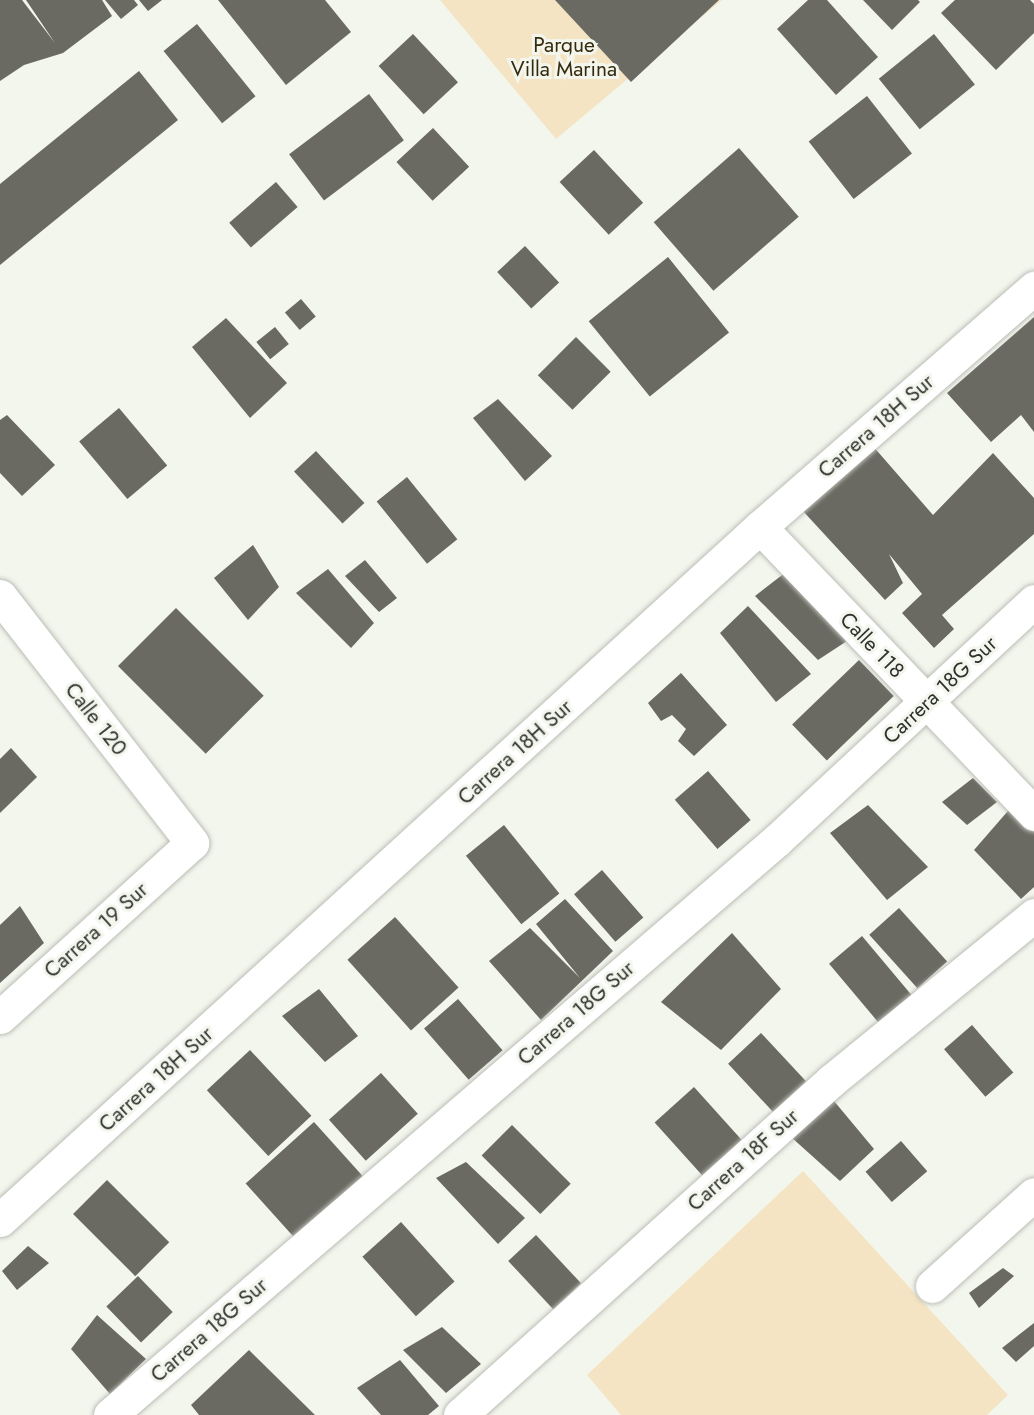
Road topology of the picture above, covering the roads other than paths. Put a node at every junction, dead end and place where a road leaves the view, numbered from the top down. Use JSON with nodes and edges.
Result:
{"nodes":[{"id":1,"x":1034,"y":288,"type":"edge"},
{"id":2,"x":760,"y":527,"type":"junction"},
{"id":3,"x":0,"y":596,"type":"edge"},
{"id":4,"x":1034,"y":601,"type":"edge"},
{"id":5,"x":928,"y":703,"type":"junction"},
{"id":6,"x":1034,"y":814,"type":"edge"},
{"id":7,"x":192,"y":843,"type":"joint"},
{"id":8,"x":1034,"y":915,"type":"edge"},
{"id":9,"x":0,"y":1017,"type":"edge"},
{"id":10,"x":1034,"y":1194,"type":"edge"},
{"id":11,"x":0,"y":1220,"type":"edge"},
{"id":12,"x":932,"y":1286,"type":"dead end"},
{"id":13,"x":110,"y":1415,"type":"edge"},
{"id":14,"x":460,"y":1415,"type":"edge"}],
"edges":[{"from":1,"to":2,"type":"street","name":"Carrera 18H Sur"},
{"from":2,"to":5,"type":"street","name":"Calle 118"},
{"from":2,"to":11,"type":"street","name":"Carrera 18H Sur"},
{"from":3,"to":7,"type":"street","name":"Calle 120"},
{"from":4,"to":5,"type":"street","name":"Carrera 18G Sur"},
{"from":5,"to":6,"type":"street","name":"Calle 118"},
{"from":5,"to":13,"type":"street","name":"Carrera 18G Sur"},
{"from":7,"to":9,"type":"street","name":"Carrera 19 Sur"},
{"from":8,"to":14,"type":"street","name":"Carrera 18F Sur"},
{"from":10,"to":12,"type":"street"}]}
